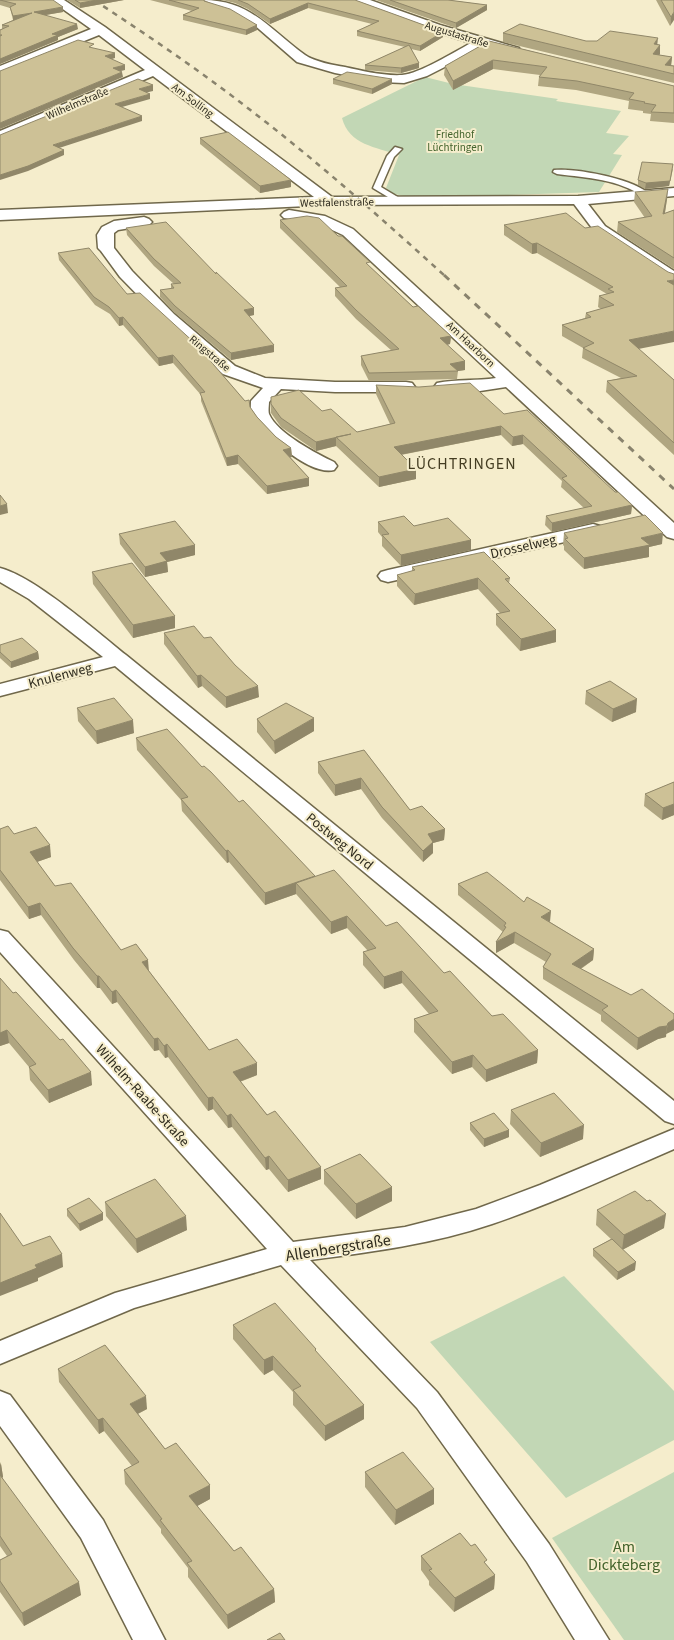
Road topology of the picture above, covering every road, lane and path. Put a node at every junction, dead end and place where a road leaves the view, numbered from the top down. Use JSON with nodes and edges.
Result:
{"nodes":[{"id":1,"x":56,"y":0,"type":"edge"},
{"id":2,"x":209,"y":0,"type":"edge"},
{"id":3,"x":363,"y":1,"type":"edge"},
{"id":4,"x":100,"y":30,"type":"junction"},
{"id":5,"x":482,"y":43,"type":"junction"},
{"id":6,"x":529,"y":54,"type":"edge"},
{"id":7,"x":0,"y":71,"type":"edge"},
{"id":8,"x":154,"y":71,"type":"junction"},
{"id":9,"x":0,"y":136,"type":"edge"},
{"id":10,"x":398,"y":149,"type":"dead end"},
{"id":11,"x":557,"y":172,"type":"dead end"},
{"id":12,"x":674,"y":192,"type":"edge"},
{"id":13,"x":647,"y":195,"type":"junction"},
{"id":14,"x":578,"y":200,"type":"junction"},
{"id":15,"x":329,"y":201,"type":"junction"},
{"id":16,"x":398,"y":201,"type":"junction"},
{"id":17,"x":248,"y":208,"type":"junction"},
{"id":18,"x":0,"y":215,"type":"edge"},
{"id":19,"x":674,"y":278,"type":"edge"},
{"id":20,"x":511,"y":381,"type":"junction"},
{"id":21,"x":276,"y":384,"type":"junction"},
{"id":22,"x":328,"y":466,"type":"dead end"},
{"id":23,"x":657,"y":516,"type":"junction"},
{"id":24,"x":638,"y":520,"type":"edge"},
{"id":25,"x":609,"y":527,"type":"edge"},
{"id":26,"x":674,"y":533,"type":"edge"},
{"id":27,"x":0,"y":574,"type":"edge"},
{"id":28,"x":388,"y":576,"type":"dead end"},
{"id":29,"x":119,"y":659,"type":"junction"},
{"id":30,"x":0,"y":690,"type":"edge"},
{"id":31,"x":0,"y":937,"type":"edge"},
{"id":32,"x":674,"y":1115,"type":"edge"},
{"id":33,"x":674,"y":1138,"type":"edge"},
{"id":34,"x":287,"y":1253,"type":"junction"},
{"id":35,"x":0,"y":1353,"type":"edge"},
{"id":36,"x":0,"y":1403,"type":"edge"},
{"id":37,"x":149,"y":1640,"type":"edge"},
{"id":38,"x":593,"y":1640,"type":"edge"}],
"edges":[{"from":1,"to":4,"type":"street","name":"Am Solling"},
{"from":2,"to":5,"type":"street"},
{"from":3,"to":5,"type":"street","name":"Augustastraße"},
{"from":4,"to":7,"type":"street"},
{"from":4,"to":8,"type":"street","name":"Am Solling"},
{"from":5,"to":6,"type":"street","name":"Augustastraße"},
{"from":8,"to":9,"type":"street","name":"Wilhelmstraße"},
{"from":8,"to":15,"type":"street","name":"Am Solling"},
{"from":10,"to":16,"type":"lane"},
{"from":11,"to":13,"type":"lane"},
{"from":12,"to":13,"type":"street","name":"Westfalenstraße"},
{"from":13,"to":14,"type":"street","name":"Westfalenstraße"},
{"from":14,"to":16,"type":"street","name":"Westfalenstraße"},
{"from":14,"to":19,"type":"street"},
{"from":15,"to":16,"type":"street","name":"Westfalenstraße"},
{"from":15,"to":17,"type":"street","name":"Westfalenstraße"},
{"from":17,"to":18,"type":"street","name":"Westfalenstraße"},
{"from":17,"to":20,"type":"street","name":"Am Haarborn"},
{"from":17,"to":21,"type":"street","name":"Ringstraße"},
{"from":20,"to":21,"type":"street","name":"Ringstraße"},
{"from":20,"to":23,"type":"street","name":"Am Haarborn"},
{"from":21,"to":22,"type":"street"},
{"from":23,"to":24,"type":"street"},
{"from":23,"to":26,"type":"street","name":"Am Haarborn"},
{"from":25,"to":28,"type":"street","name":"Drosselweg"},
{"from":27,"to":29,"type":"street","name":"Postweg Nord"},
{"from":29,"to":30,"type":"street","name":"Knulenweg"},
{"from":29,"to":32,"type":"street","name":"Postweg Nord"},
{"from":31,"to":34,"type":"street","name":"Wilhelm-Raabe-Straße"},
{"from":33,"to":34,"type":"street","name":"Allenbergstraße"},
{"from":34,"to":35,"type":"street","name":"Allenbergstraße"},
{"from":34,"to":38,"type":"street"},
{"from":36,"to":37,"type":"street"}]}
